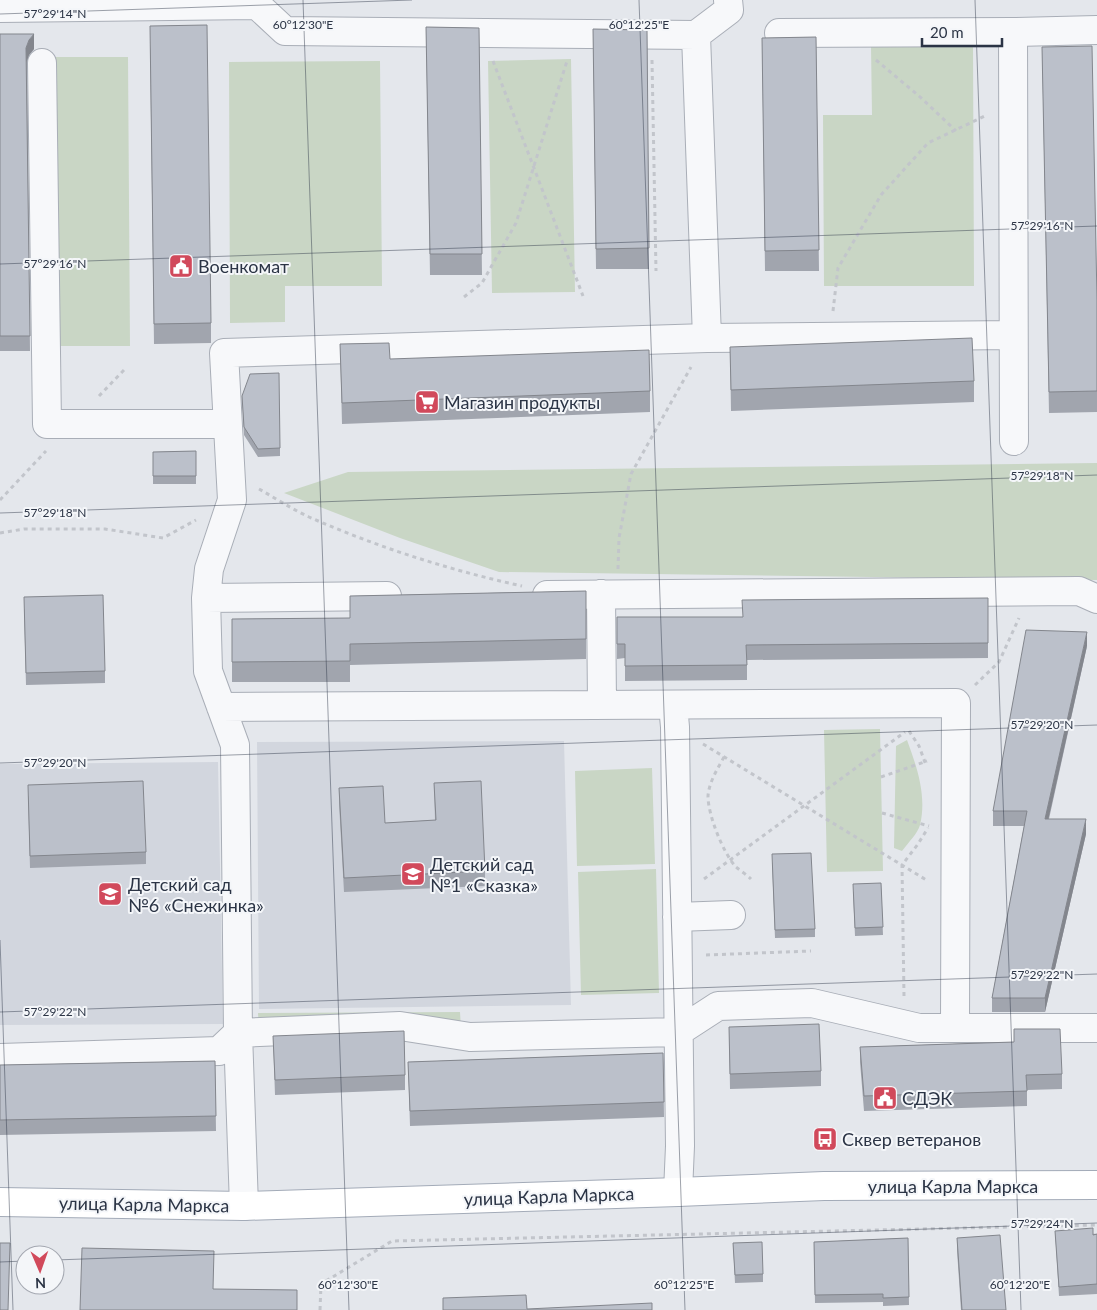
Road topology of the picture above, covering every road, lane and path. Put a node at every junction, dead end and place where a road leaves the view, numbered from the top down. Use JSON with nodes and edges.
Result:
{"nodes":[{"id":1,"x":728,"y":0,"type":"edge"},
{"id":2,"x":257,"y":3,"type":"edge"},
{"id":3,"x":0,"y":8,"type":"edge"},
{"id":4,"x":1097,"y":30,"type":"edge"},
{"id":5,"x":1013,"y":32,"type":"junction"},
{"id":6,"x":482,"y":33,"type":"junction"},
{"id":7,"x":780,"y":33,"type":"dead end"},
{"id":8,"x":836,"y":33,"type":"junction"},
{"id":9,"x":576,"y":34,"type":"junction"},
{"id":10,"x":635,"y":34,"type":"junction"},
{"id":11,"x":696,"y":35,"type":"junction"},
{"id":12,"x":42,"y":63,"type":"dead end"},
{"id":13,"x":1013,"y":102,"type":"junction"},
{"id":14,"x":956,"y":131,"type":"junction"},
{"id":15,"x":533,"y":167,"type":"junction"},
{"id":16,"x":656,"y":271,"type":"dead end"},
{"id":17,"x":583,"y":296,"type":"dead end"},
{"id":18,"x":464,"y":297,"type":"dead end"},
{"id":19,"x":829,"y":336,"type":"junction"},
{"id":20,"x":1013,"y":336,"type":"junction"},
{"id":21,"x":707,"y":338,"type":"junction"},
{"id":22,"x":227,"y":424,"type":"junction"},
{"id":23,"x":1014,"y":441,"type":"dead end"},
{"id":24,"x":258,"y":489,"type":"dead end"},
{"id":25,"x":232,"y":500,"type":"junction"},
{"id":26,"x":0,"y":533,"type":"edge"},
{"id":27,"x":1030,"y":592,"type":"junction"},
{"id":28,"x":609,"y":594,"type":"junction"},
{"id":29,"x":522,"y":595,"type":"edge"},
{"id":30,"x":562,"y":595,"type":"junction"},
{"id":31,"x":414,"y":596,"type":"edge"},
{"id":32,"x":206,"y":598,"type":"junction"},
{"id":33,"x":1097,"y":599,"type":"edge"},
{"id":34,"x":956,"y":703,"type":"junction"},
{"id":35,"x":602,"y":705,"type":"junction"},
{"id":36,"x":221,"y":707,"type":"junction"},
{"id":37,"x":674,"y":716,"type":"junction"},
{"id":38,"x":915,"y":724,"type":"dead end"},
{"id":39,"x":908,"y":729,"type":"junction"},
{"id":40,"x":956,"y":751,"type":"junction"},
{"id":41,"x":724,"y":757,"type":"junction"},
{"id":42,"x":926,"y":762,"type":"junction"},
{"id":43,"x":927,"y":770,"type":"dead end"},
{"id":44,"x":881,"y":777,"type":"dead end"},
{"id":45,"x":804,"y":805,"type":"junction"},
{"id":46,"x":882,"y":813,"type":"dead end"},
{"id":47,"x":930,"y":818,"type":"dead end"},
{"id":48,"x":929,"y":826,"type":"junction"},
{"id":49,"x":956,"y":832,"type":"junction"},
{"id":50,"x":731,"y":860,"type":"junction"},
{"id":51,"x":902,"y":865,"type":"junction"},
{"id":52,"x":751,"y":878,"type":"dead end"},
{"id":53,"x":956,"y":898,"type":"junction"},
{"id":54,"x":677,"y":907,"type":"junction"},
{"id":55,"x":731,"y":915,"type":"dead end"},
{"id":56,"x":811,"y":951,"type":"dead end"},
{"id":57,"x":678,"y":956,"type":"junction"},
{"id":58,"x":904,"y":1024,"type":"junction"},
{"id":59,"x":956,"y":1028,"type":"junction"},
{"id":60,"x":1097,"y":1028,"type":"edge"},
{"id":61,"x":678,"y":1032,"type":"junction"},
{"id":62,"x":238,"y":1034,"type":"junction"},
{"id":63,"x":0,"y":1058,"type":"edge"},
{"id":64,"x":1097,"y":1184,"type":"edge"},
{"id":65,"x":678,"y":1192,"type":"junction"},
{"id":66,"x":0,"y":1202,"type":"edge"},
{"id":67,"x":244,"y":1206,"type":"junction"},
{"id":68,"x":1097,"y":1225,"type":"edge"},
{"id":69,"x":320,"y":1310,"type":"edge"}],
"edges":[{"from":1,"to":11,"type":"lane"},
{"from":2,"to":3,"type":"lane"},
{"from":2,"to":6,"type":"lane"},
{"from":4,"to":5,"type":"lane"},
{"from":5,"to":8,"type":"lane"},
{"from":5,"to":13,"type":"lane"},
{"from":6,"to":9,"type":"lane"},
{"from":6,"to":15,"type":"path"},
{"from":7,"to":8,"type":"lane"},
{"from":8,"to":14,"type":"path"},
{"from":9,"to":10,"type":"lane"},
{"from":9,"to":15,"type":"path"},
{"from":10,"to":11,"type":"lane"},
{"from":10,"to":16,"type":"path"},
{"from":11,"to":21,"type":"lane"},
{"from":12,"to":22,"type":"lane"},
{"from":13,"to":14,"type":"path"},
{"from":13,"to":20,"type":"lane"},
{"from":14,"to":19,"type":"path"},
{"from":15,"to":17,"type":"path"},
{"from":15,"to":18,"type":"path"},
{"from":19,"to":20,"type":"lane"},
{"from":19,"to":21,"type":"lane"},
{"from":20,"to":23,"type":"lane"},
{"from":21,"to":22,"type":"lane"},
{"from":21,"to":28,"type":"path"},
{"from":22,"to":25,"type":"lane"},
{"from":24,"to":30,"type":"path"},
{"from":25,"to":26,"type":"path"},
{"from":25,"to":32,"type":"lane"},
{"from":27,"to":28,"type":"lane"},
{"from":27,"to":33,"type":"lane"},
{"from":27,"to":34,"type":"path"},
{"from":28,"to":30,"type":"lane"},
{"from":28,"to":35,"type":"lane"},
{"from":29,"to":30,"type":"lane"},
{"from":31,"to":32,"type":"lane"},
{"from":32,"to":36,"type":"lane"},
{"from":34,"to":37,"type":"lane"},
{"from":34,"to":40,"type":"lane"},
{"from":35,"to":36,"type":"lane"},
{"from":35,"to":37,"type":"lane"},
{"from":36,"to":62,"type":"lane"},
{"from":37,"to":41,"type":"path"},
{"from":37,"to":54,"type":"lane"},
{"from":38,"to":39,"type":"path"},
{"from":39,"to":42,"type":"path"},
{"from":39,"to":45,"type":"path"},
{"from":40,"to":42,"type":"path"},
{"from":40,"to":49,"type":"lane"},
{"from":41,"to":45,"type":"path"},
{"from":41,"to":50,"type":"path"},
{"from":42,"to":43,"type":"path"},
{"from":42,"to":44,"type":"path"},
{"from":45,"to":50,"type":"path"},
{"from":45,"to":51,"type":"path"},
{"from":46,"to":48,"type":"path"},
{"from":47,"to":48,"type":"path"},
{"from":48,"to":49,"type":"path"},
{"from":48,"to":51,"type":"path"},
{"from":49,"to":53,"type":"lane"},
{"from":50,"to":52,"type":"path"},
{"from":50,"to":54,"type":"path"},
{"from":51,"to":53,"type":"path"},
{"from":51,"to":58,"type":"path"},
{"from":53,"to":59,"type":"lane"},
{"from":54,"to":55,"type":"lane"},
{"from":54,"to":57,"type":"lane"},
{"from":56,"to":57,"type":"path"},
{"from":57,"to":61,"type":"lane"},
{"from":58,"to":59,"type":"lane"},
{"from":58,"to":61,"type":"lane"},
{"from":59,"to":60,"type":"lane"},
{"from":61,"to":62,"type":"lane"},
{"from":61,"to":65,"type":"lane"},
{"from":62,"to":63,"type":"lane"},
{"from":62,"to":67,"type":"lane"},
{"from":64,"to":65,"type":"main road","name":"улица Карла Маркса"},
{"from":65,"to":67,"type":"main road","name":"улица Карла Маркса"},
{"from":66,"to":67,"type":"main road","name":"улица Карла Маркса"},
{"from":68,"to":69,"type":"path"}]}
